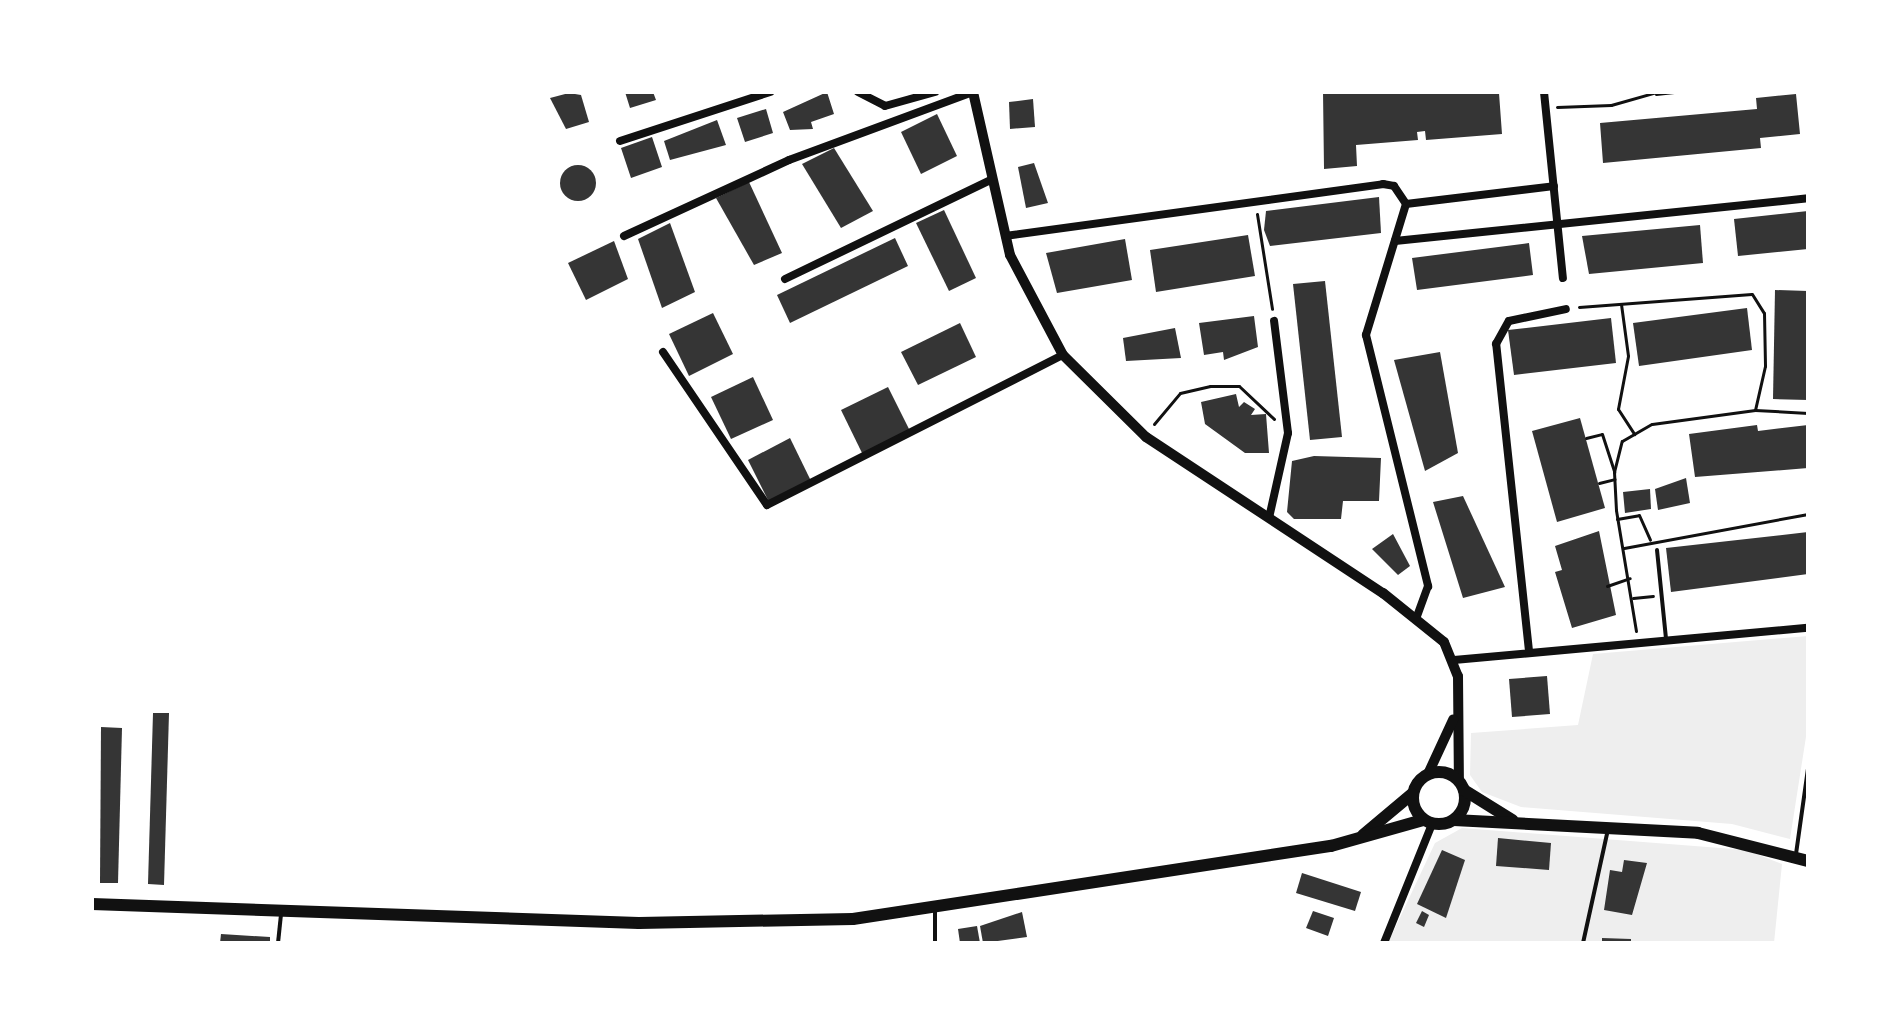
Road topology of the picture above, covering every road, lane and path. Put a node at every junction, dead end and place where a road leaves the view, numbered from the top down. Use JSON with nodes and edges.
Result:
{"nodes":[{"id":1,"x":770,"y":92,"type":"edge"},
{"id":2,"x":858,"y":92,"type":"edge"},
{"id":3,"x":935,"y":92,"type":"edge"},
{"id":4,"x":973,"y":92,"type":"edge"},
{"id":5,"x":1544,"y":92,"type":"edge"},
{"id":6,"x":1674,"y":92,"type":"edge"},
{"id":7,"x":1657,"y":93,"type":"edge"},
{"id":8,"x":1545,"y":107,"type":"junction"},
{"id":9,"x":620,"y":141,"type":"dead end"},
{"id":10,"x":991,"y":180,"type":"junction"},
{"id":11,"x":1554,"y":186,"type":"junction"},
{"id":12,"x":1808,"y":198,"type":"edge"},
{"id":13,"x":1255,"y":202,"type":"junction"},
{"id":14,"x":1406,"y":204,"type":"junction"},
{"id":15,"x":1558,"y":222,"type":"junction"},
{"id":16,"x":624,"y":236,"type":"dead end"},
{"id":17,"x":1005,"y":236,"type":"junction"},
{"id":18,"x":1395,"y":241,"type":"junction"},
{"id":19,"x":1563,"y":278,"type":"dead end"},
{"id":20,"x":785,"y":279,"type":"dead end"},
{"id":21,"x":1621,"y":304,"type":"junction"},
{"id":22,"x":1566,"y":309,"type":"joint"},
{"id":23,"x":1274,"y":321,"type":"joint"},
{"id":24,"x":663,"y":352,"type":"dead end"},
{"id":25,"x":1063,"y":355,"type":"junction"},
{"id":26,"x":1755,"y":410,"type":"junction"},
{"id":27,"x":1808,"y":413,"type":"edge"},
{"id":28,"x":1288,"y":433,"type":"junction"},
{"id":29,"x":1634,"y":434,"type":"junction"},
{"id":30,"x":1146,"y":437,"type":"junction"},
{"id":31,"x":1586,"y":438,"type":"dead end"},
{"id":32,"x":1614,"y":472,"type":"junction"},
{"id":33,"x":1615,"y":479,"type":"junction"},
{"id":34,"x":1599,"y":483,"type":"dead end"},
{"id":35,"x":1808,"y":514,"type":"edge"},
{"id":36,"x":1269,"y":518,"type":"junction"},
{"id":37,"x":1617,"y":519,"type":"junction"},
{"id":38,"x":1650,"y":540,"type":"junction"},
{"id":39,"x":1622,"y":549,"type":"junction"},
{"id":40,"x":1657,"y":550,"type":"dead end"},
{"id":41,"x":1630,"y":578,"type":"junction"},
{"id":42,"x":1607,"y":586,"type":"dead end"},
{"id":43,"x":1661,"y":595,"type":"junction"},
{"id":44,"x":1633,"y":598,"type":"junction"},
{"id":45,"x":1416,"y":619,"type":"junction"},
{"id":46,"x":1808,"y":628,"type":"edge"},
{"id":47,"x":1666,"y":641,"type":"junction"},
{"id":48,"x":1637,"y":643,"type":"junction"},
{"id":49,"x":1529,"y":651,"type":"junction"},
{"id":50,"x":1454,"y":660,"type":"junction"},
{"id":51,"x":1453,"y":720,"type":"junction"},
{"id":52,"x":1808,"y":769,"type":"edge"},
{"id":53,"x":1428,"y":774,"type":"junction"},
{"id":54,"x":1462,"y":786,"type":"junction"},
{"id":55,"x":1412,"y":794,"type":"junction"},
{"id":56,"x":1454,"y":820,"type":"junction"},
{"id":57,"x":1512,"y":820,"type":"junction"},
{"id":58,"x":1428,"y":822,"type":"junction"},
{"id":59,"x":1608,"y":826,"type":"junction"},
{"id":60,"x":1363,"y":835,"type":"junction"},
{"id":61,"x":1802,"y":859,"type":"edge"},
{"id":62,"x":92,"y":904,"type":"edge"},
{"id":63,"x":935,"y":907,"type":"junction"},
{"id":64,"x":281,"y":912,"type":"junction"},
{"id":65,"x":278,"y":943,"type":"edge"},
{"id":66,"x":935,"y":943,"type":"edge"},
{"id":67,"x":1384,"y":943,"type":"edge"},
{"id":68,"x":1583,"y":943,"type":"edge"}],
"edges":[{"from":1,"to":9,"type":"street"},
{"from":2,"to":3,"type":"street"},
{"from":4,"to":10,"type":"street"},
{"from":4,"to":16,"type":"street"},
{"from":5,"to":8,"type":"street"},
{"from":6,"to":7,"type":"path"},
{"from":7,"to":8,"type":"path"},
{"from":8,"to":11,"type":"street"},
{"from":10,"to":17,"type":"street"},
{"from":10,"to":20,"type":"street"},
{"from":11,"to":14,"type":"street"},
{"from":11,"to":15,"type":"street"},
{"from":12,"to":15,"type":"street"},
{"from":13,"to":14,"type":"street"},
{"from":13,"to":17,"type":"street"},
{"from":13,"to":23,"type":"path"},
{"from":14,"to":18,"type":"street"},
{"from":15,"to":18,"type":"street"},
{"from":15,"to":19,"type":"street"},
{"from":17,"to":25,"type":"street"},
{"from":18,"to":45,"type":"street"},
{"from":21,"to":22,"type":"path"},
{"from":21,"to":26,"type":"path"},
{"from":21,"to":29,"type":"path"},
{"from":22,"to":49,"type":"street"},
{"from":23,"to":28,"type":"street"},
{"from":24,"to":25,"type":"street"},
{"from":25,"to":30,"type":"street"},
{"from":26,"to":27,"type":"path"},
{"from":26,"to":29,"type":"path"},
{"from":28,"to":30,"type":"path"},
{"from":28,"to":36,"type":"street"},
{"from":29,"to":32,"type":"path"},
{"from":30,"to":36,"type":"street"},
{"from":31,"to":32,"type":"path"},
{"from":32,"to":33,"type":"path"},
{"from":33,"to":34,"type":"path"},
{"from":33,"to":37,"type":"path"},
{"from":35,"to":38,"type":"path"},
{"from":36,"to":45,"type":"street"},
{"from":37,"to":38,"type":"path"},
{"from":37,"to":39,"type":"path"},
{"from":38,"to":39,"type":"path"},
{"from":39,"to":41,"type":"path"},
{"from":40,"to":43,"type":"lane"},
{"from":41,"to":42,"type":"path"},
{"from":41,"to":44,"type":"path"},
{"from":43,"to":44,"type":"path"},
{"from":43,"to":47,"type":"lane"},
{"from":44,"to":48,"type":"path"},
{"from":45,"to":50,"type":"street"},
{"from":46,"to":47,"type":"street"},
{"from":47,"to":48,"type":"street"},
{"from":48,"to":49,"type":"street"},
{"from":49,"to":50,"type":"street"},
{"from":50,"to":51,"type":"street"},
{"from":51,"to":53,"type":"street"},
{"from":51,"to":54,"type":"street"},
{"from":52,"to":61,"type":"lane"},
{"from":53,"to":54,"type":"main road"},
{"from":53,"to":55,"type":"main road"},
{"from":54,"to":56,"type":"main road"},
{"from":54,"to":57,"type":"main road"},
{"from":55,"to":58,"type":"main road"},
{"from":55,"to":60,"type":"main road"},
{"from":56,"to":57,"type":"main road"},
{"from":56,"to":58,"type":"main road"},
{"from":57,"to":59,"type":"main road"},
{"from":58,"to":60,"type":"main road"},
{"from":58,"to":67,"type":"street"},
{"from":59,"to":61,"type":"main road"},
{"from":59,"to":68,"type":"lane"},
{"from":60,"to":63,"type":"main road"},
{"from":62,"to":64,"type":"main road"},
{"from":63,"to":64,"type":"main road"},
{"from":63,"to":66,"type":"lane"},
{"from":64,"to":65,"type":"lane"}]}
